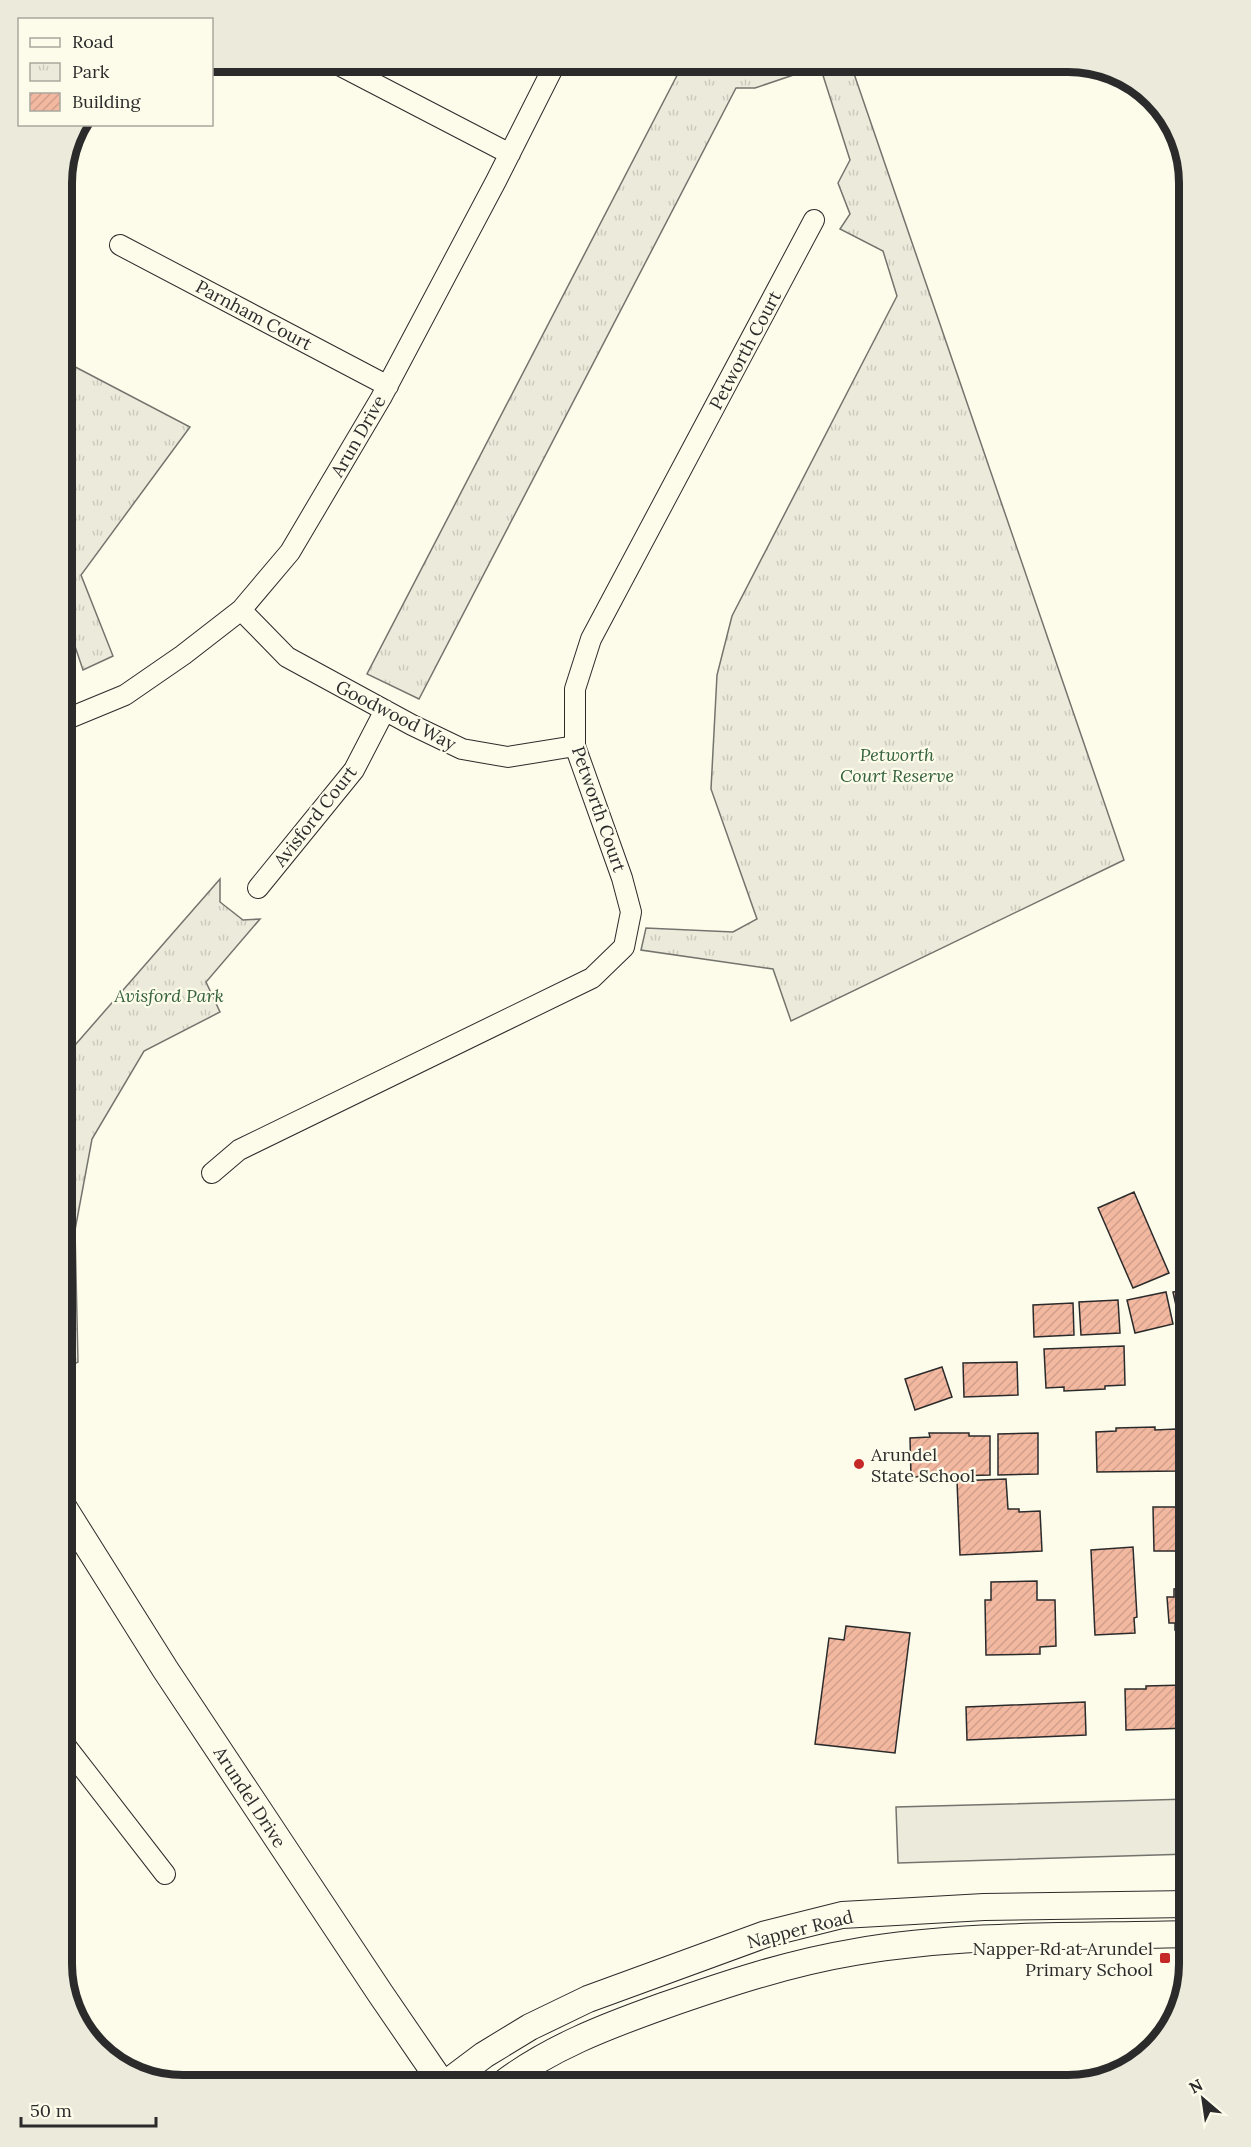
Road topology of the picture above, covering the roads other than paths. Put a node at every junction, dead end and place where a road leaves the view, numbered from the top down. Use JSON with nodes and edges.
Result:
{"nodes":[{"id":1,"x":352,"y":72,"type":"edge"},
{"id":2,"x":551,"y":72,"type":"edge"},
{"id":3,"x":510,"y":154,"type":"junction"},
{"id":4,"x":814,"y":220,"type":"dead end"},
{"id":5,"x":120,"y":245,"type":"dead end"},
{"id":6,"x":388,"y":386,"type":"junction"},
{"id":7,"x":241,"y":610,"type":"junction"},
{"id":8,"x":385,"y":710,"type":"junction"},
{"id":9,"x":72,"y":717,"type":"edge"},
{"id":10,"x":575,"y":746,"type":"junction"},
{"id":11,"x":258,"y":888,"type":"dead end"},
{"id":12,"x":212,"y":1173,"type":"dead end"},
{"id":13,"x":72,"y":1521,"type":"edge"},
{"id":14,"x":72,"y":1754,"type":"edge"},
{"id":15,"x":165,"y":1874,"type":"dead end"},
{"id":16,"x":1179,"y":1904,"type":"edge"},
{"id":17,"x":1179,"y":1934,"type":"edge"},
{"id":18,"x":437,"y":2075,"type":"edge"},
{"id":19,"x":457,"y":2075,"type":"edge"},
{"id":20,"x":515,"y":2075,"type":"edge"}],
"edges":[{"from":1,"to":3,"type":"street"},
{"from":2,"to":3,"type":"street","name":"Arun Drive"},
{"from":3,"to":6,"type":"street","name":"Arun Drive"},
{"from":4,"to":10,"type":"street","name":"Petworth Court"},
{"from":5,"to":6,"type":"street","name":"Parnham Court"},
{"from":6,"to":7,"type":"street","name":"Arun Drive"},
{"from":7,"to":8,"type":"street","name":"Goodwood Way"},
{"from":7,"to":9,"type":"street","name":"Arun Drive"},
{"from":8,"to":10,"type":"street","name":"Goodwood Way"},
{"from":8,"to":11,"type":"street","name":"Avisford Court"},
{"from":10,"to":12,"type":"street","name":"Petworth Court"},
{"from":13,"to":18,"type":"main road","name":"Arundel Drive"},
{"from":14,"to":15,"type":"street"},
{"from":16,"to":19,"type":"main road","name":"Napper Road"},
{"from":17,"to":20,"type":"main road","name":"Napper Road"}]}
